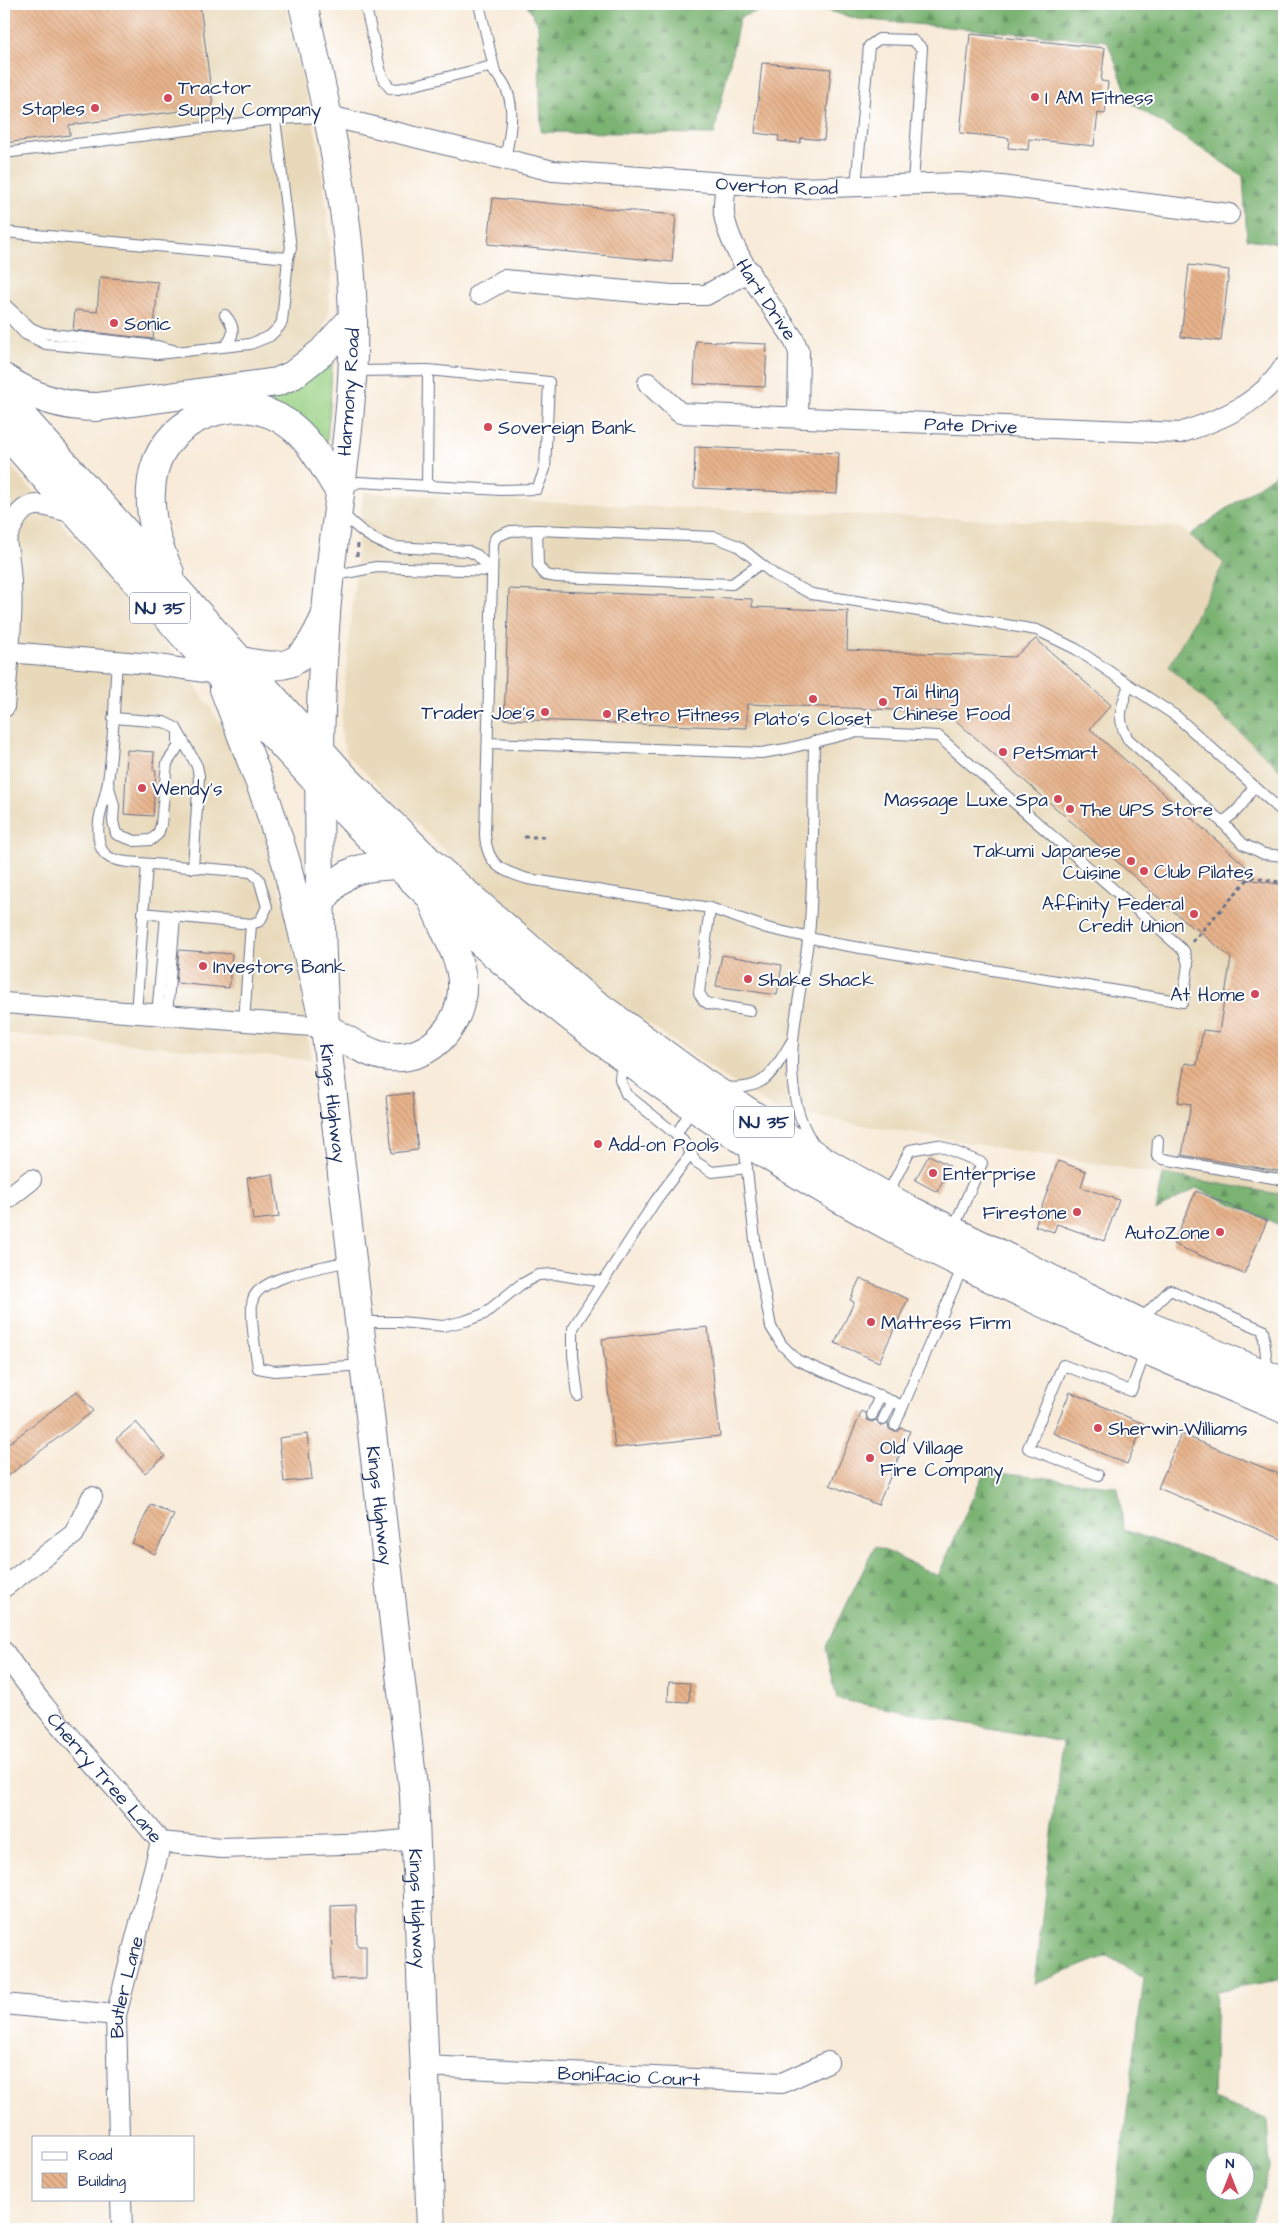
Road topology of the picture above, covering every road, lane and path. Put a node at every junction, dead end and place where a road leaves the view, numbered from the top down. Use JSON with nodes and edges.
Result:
{"nodes":[{"id":1,"x":303,"y":4,"type":"edge"},
{"id":2,"x":366,"y":4,"type":"edge"},
{"id":3,"x":479,"y":4,"type":"edge"},
{"id":4,"x":495,"y":72,"type":"junction"},
{"id":5,"x":329,"y":116,"type":"junction"},
{"id":6,"x":275,"y":119,"type":"junction"},
{"id":7,"x":4,"y":153,"type":"edge"},
{"id":8,"x":505,"y":159,"type":"junction"},
{"id":9,"x":726,"y":184,"type":"junction"},
{"id":10,"x":913,"y":184,"type":"junction"},
{"id":11,"x":856,"y":186,"type":"junction"},
{"id":12,"x":1229,"y":214,"type":"dead end"},
{"id":13,"x":4,"y":232,"type":"edge"},
{"id":14,"x":288,"y":258,"type":"junction"},
{"id":15,"x":750,"y":271,"type":"junction"},
{"id":16,"x":479,"y":294,"type":"dead end"},
{"id":17,"x":4,"y":303,"type":"edge"},
{"id":18,"x":4,"y":308,"type":"edge"},
{"id":19,"x":225,"y":315,"type":"dead end"},
{"id":20,"x":353,"y":318,"type":"junction"},
{"id":21,"x":225,"y":346,"type":"junction"},
{"id":22,"x":181,"y":352,"type":"junction"},
{"id":23,"x":1284,"y":367,"type":"edge"},
{"id":24,"x":428,"y":370,"type":"junction"},
{"id":25,"x":354,"y":371,"type":"junction"},
{"id":26,"x":4,"y":378,"type":"edge"},
{"id":27,"x":648,"y":383,"type":"dead end"},
{"id":28,"x":4,"y":396,"type":"edge"},
{"id":29,"x":798,"y":417,"type":"junction"},
{"id":30,"x":4,"y":431,"type":"edge"},
{"id":31,"x":427,"y":485,"type":"junction"},
{"id":32,"x":339,"y":500,"type":"junction"},
{"id":33,"x":76,"y":514,"type":"junction"},
{"id":34,"x":537,"y":530,"type":"junction"},
{"id":35,"x":5,"y":536,"type":"edge"},
{"id":36,"x":359,"y":540,"type":"dead end"},
{"id":37,"x":357,"y":556,"type":"dead end"},
{"id":38,"x":760,"y":564,"type":"junction"},
{"id":39,"x":492,"y":570,"type":"junction"},
{"id":40,"x":330,"y":577,"type":"junction"},
{"id":41,"x":8,"y":591,"type":"edge"},
{"id":42,"x":179,"y":593,"type":"junction"},
{"id":43,"x":326,"y":616,"type":"junction"},
{"id":44,"x":8,"y":652,"type":"junction"},
{"id":45,"x":117,"y":661,"type":"junction"},
{"id":46,"x":228,"y":667,"type":"junction"},
{"id":47,"x":1129,"y":686,"type":"junction"},
{"id":48,"x":4,"y":707,"type":"edge"},
{"id":49,"x":112,"y":718,"type":"junction"},
{"id":50,"x":176,"y":728,"type":"junction"},
{"id":51,"x":814,"y":741,"type":"junction"},
{"id":52,"x":488,"y":743,"type":"junction"},
{"id":53,"x":318,"y":749,"type":"junction"},
{"id":54,"x":108,"y":782,"type":"junction"},
{"id":55,"x":318,"y":784,"type":"junction"},
{"id":56,"x":1253,"y":787,"type":"junction"},
{"id":57,"x":1284,"y":813,"type":"edge"},
{"id":58,"x":1222,"y":822,"type":"junction"},
{"id":59,"x":524,"y":836,"type":"dead end"},
{"id":60,"x":548,"y":837,"type":"dead end"},
{"id":61,"x":1284,"y":856,"type":"edge"},
{"id":62,"x":147,"y":864,"type":"junction"},
{"id":63,"x":398,"y":865,"type":"junction"},
{"id":64,"x":194,"y":868,"type":"junction"},
{"id":65,"x":1284,"y":883,"type":"edge"},
{"id":66,"x":429,"y":895,"type":"junction"},
{"id":67,"x":319,"y":906,"type":"junction"},
{"id":68,"x":710,"y":908,"type":"junction"},
{"id":69,"x":143,"y":913,"type":"junction"},
{"id":70,"x":170,"y":916,"type":"junction"},
{"id":71,"x":250,"y":924,"type":"junction"},
{"id":72,"x":808,"y":938,"type":"junction"},
{"id":73,"x":1184,"y":950,"type":"junction"},
{"id":74,"x":4,"y":1003,"type":"edge"},
{"id":75,"x":750,"y":1010,"type":"dead end"},
{"id":76,"x":136,"y":1013,"type":"junction"},
{"id":77,"x":162,"y":1015,"type":"junction"},
{"id":78,"x":244,"y":1021,"type":"junction"},
{"id":79,"x":325,"y":1027,"type":"junction"},
{"id":80,"x":792,"y":1040,"type":"junction"},
{"id":81,"x":622,"y":1056,"type":"junction"},
{"id":82,"x":699,"y":1095,"type":"junction"},
{"id":83,"x":676,"y":1135,"type":"junction"},
{"id":84,"x":744,"y":1140,"type":"junction"},
{"id":85,"x":1158,"y":1140,"type":"dead end"},
{"id":86,"x":691,"y":1154,"type":"junction"},
{"id":87,"x":824,"y":1161,"type":"junction"},
{"id":88,"x":747,"y":1168,"type":"junction"},
{"id":89,"x":30,"y":1180,"type":"dead end"},
{"id":90,"x":1284,"y":1180,"type":"edge"},
{"id":91,"x":886,"y":1197,"type":"junction"},
{"id":92,"x":4,"y":1201,"type":"edge"},
{"id":93,"x":965,"y":1249,"type":"junction"},
{"id":94,"x":351,"y":1261,"type":"junction"},
{"id":95,"x":602,"y":1282,"type":"junction"},
{"id":96,"x":359,"y":1322,"type":"junction"},
{"id":97,"x":1138,"y":1322,"type":"junction"},
{"id":98,"x":1146,"y":1349,"type":"junction"},
{"id":99,"x":364,"y":1365,"type":"junction"},
{"id":100,"x":1276,"y":1380,"type":"edge"},
{"id":101,"x":880,"y":1395,"type":"junction"},
{"id":102,"x":578,"y":1396,"type":"dead end"},
{"id":103,"x":892,"y":1400,"type":"junction"},
{"id":104,"x":904,"y":1406,"type":"junction"},
{"id":105,"x":1284,"y":1409,"type":"edge"},
{"id":106,"x":872,"y":1415,"type":"dead end"},
{"id":107,"x":883,"y":1420,"type":"dead end"},
{"id":108,"x":895,"y":1425,"type":"dead end"},
{"id":109,"x":1098,"y":1476,"type":"dead end"},
{"id":110,"x":92,"y":1497,"type":"dead end"},
{"id":111,"x":4,"y":1587,"type":"edge"},
{"id":112,"x":4,"y":1652,"type":"edge"},
{"id":113,"x":10,"y":1676,"type":"edge"},
{"id":114,"x":416,"y":1839,"type":"junction"},
{"id":115,"x":161,"y":1842,"type":"junction"},
{"id":116,"x":4,"y":2004,"type":"edge"},
{"id":117,"x":116,"y":2015,"type":"junction"},
{"id":118,"x":828,"y":2062,"type":"dead end"},
{"id":119,"x":425,"y":2066,"type":"junction"},
{"id":120,"x":119,"y":2136,"type":"edge"},
{"id":121,"x":121,"y":2200,"type":"edge"},
{"id":122,"x":122,"y":2229,"type":"edge"},
{"id":123,"x":431,"y":2229,"type":"edge"}],
"edges":[{"from":1,"to":5,"type":"main road","name":"Harmony Road"},
{"from":2,"to":4,"type":"lane"},
{"from":3,"to":4,"type":"lane"},
{"from":4,"to":8,"type":"lane"},
{"from":5,"to":6,"type":"lane"},
{"from":5,"to":8,"type":"street","name":"Overton Road"},
{"from":5,"to":20,"type":"main road","name":"Harmony Road"},
{"from":6,"to":7,"type":"lane"},
{"from":6,"to":14,"type":"lane"},
{"from":8,"to":9,"type":"street","name":"Overton Road"},
{"from":9,"to":11,"type":"street","name":"Overton Road"},
{"from":9,"to":15,"type":"street","name":"Hart Drive"},
{"from":10,"to":11,"type":"street","name":"Overton Road"},
{"from":10,"to":11,"type":"lane"},
{"from":10,"to":12,"type":"street","name":"Overton Road"},
{"from":13,"to":14,"type":"lane"},
{"from":14,"to":21,"type":"lane"},
{"from":15,"to":16,"type":"street"},
{"from":15,"to":29,"type":"street","name":"Hart Drive"},
{"from":17,"to":22,"type":"lane"},
{"from":18,"to":22,"type":"lane"},
{"from":19,"to":21,"type":"lane"},
{"from":20,"to":25,"type":"main road","name":"Harmony Road"},
{"from":20,"to":26,"type":"main road"},
{"from":21,"to":22,"type":"lane"},
{"from":23,"to":29,"type":"street","name":"Pate Drive"},
{"from":24,"to":25,"type":"lane"},
{"from":24,"to":31,"type":"lane"},
{"from":24,"to":31,"type":"lane"},
{"from":25,"to":32,"type":"main road","name":"Harmony Road"},
{"from":27,"to":29,"type":"street","name":"Pate Drive"},
{"from":28,"to":42,"type":"main road","number":"NJ 35"},
{"from":30,"to":33,"type":"main road","number":"NJ 35"},
{"from":31,"to":32,"type":"lane"},
{"from":32,"to":39,"type":"lane"},
{"from":32,"to":40,"type":"main road","name":"Harmony Road"},
{"from":32,"to":42,"type":"main road"},
{"from":33,"to":35,"type":"street"},
{"from":33,"to":46,"type":"main road","number":"NJ 35"},
{"from":34,"to":38,"type":"lane"},
{"from":34,"to":38,"type":"lane"},
{"from":34,"to":39,"type":"lane"},
{"from":35,"to":41,"type":"street"},
{"from":36,"to":37,"type":"path"},
{"from":38,"to":47,"type":"lane"},
{"from":39,"to":40,"type":"lane"},
{"from":39,"to":52,"type":"lane"},
{"from":40,"to":43,"type":"main road","name":"Harmony Road"},
{"from":41,"to":44,"type":"street"},
{"from":42,"to":46,"type":"main road","number":"NJ 35"},
{"from":43,"to":46,"type":"main road"},
{"from":43,"to":53,"type":"main road","name":"Harmony Road"},
{"from":44,"to":45,"type":"street"},
{"from":44,"to":48,"type":"street"},
{"from":45,"to":46,"type":"street"},
{"from":45,"to":49,"type":"lane"},
{"from":46,"to":53,"type":"main road","number":"NJ 35"},
{"from":46,"to":55,"type":"main road","number":"NJ 35"},
{"from":46,"to":79,"type":"main road"},
{"from":47,"to":56,"type":"lane"},
{"from":47,"to":58,"type":"lane"},
{"from":49,"to":50,"type":"lane"},
{"from":49,"to":54,"type":"lane"},
{"from":50,"to":54,"type":"lane"},
{"from":50,"to":64,"type":"lane"},
{"from":51,"to":52,"type":"lane"},
{"from":51,"to":72,"type":"lane"},
{"from":51,"to":73,"type":"lane"},
{"from":52,"to":68,"type":"lane"},
{"from":53,"to":55,"type":"main road","name":"Harmony Road"},
{"from":53,"to":82,"type":"main road","number":"NJ 35"},
{"from":54,"to":62,"type":"lane"},
{"from":55,"to":63,"type":"main road","number":"NJ 35"},
{"from":55,"to":67,"type":"main road","name":"Kings Highway"},
{"from":56,"to":57,"type":"lane"},
{"from":56,"to":58,"type":"lane"},
{"from":58,"to":61,"type":"lane"},
{"from":59,"to":60,"type":"path"},
{"from":62,"to":64,"type":"lane"},
{"from":62,"to":69,"type":"lane"},
{"from":63,"to":66,"type":"main road","number":"NJ 35"},
{"from":63,"to":67,"type":"main road"},
{"from":64,"to":71,"type":"lane"},
{"from":65,"to":73,"type":"path"},
{"from":66,"to":79,"type":"main road"},
{"from":66,"to":81,"type":"main road","number":"NJ 35"},
{"from":67,"to":79,"type":"main road","name":"Kings Highway"},
{"from":68,"to":72,"type":"lane"},
{"from":68,"to":75,"type":"lane"},
{"from":69,"to":70,"type":"lane"},
{"from":69,"to":76,"type":"lane"},
{"from":70,"to":71,"type":"lane"},
{"from":70,"to":77,"type":"lane"},
{"from":71,"to":78,"type":"lane"},
{"from":72,"to":73,"type":"lane"},
{"from":72,"to":80,"type":"lane"},
{"from":74,"to":76,"type":"street"},
{"from":76,"to":77,"type":"street"},
{"from":77,"to":78,"type":"street"},
{"from":78,"to":79,"type":"street"},
{"from":79,"to":94,"type":"main road","name":"Kings Highway"},
{"from":80,"to":82,"type":"lane"},
{"from":80,"to":87,"type":"lane"},
{"from":81,"to":82,"type":"main road","number":"NJ 35"},
{"from":81,"to":83,"type":"lane"},
{"from":82,"to":83,"type":"lane"},
{"from":82,"to":84,"type":"main road","number":"NJ 35"},
{"from":82,"to":87,"type":"main road","number":"NJ 35"},
{"from":83,"to":86,"type":"lane"},
{"from":84,"to":88,"type":"lane"},
{"from":84,"to":93,"type":"main road","number":"NJ 35"},
{"from":85,"to":90,"type":"lane"},
{"from":86,"to":88,"type":"lane"},
{"from":86,"to":95,"type":"lane"},
{"from":87,"to":91,"type":"main road","number":"NJ 35"},
{"from":88,"to":101,"type":"lane"},
{"from":89,"to":92,"type":"street"},
{"from":91,"to":93,"type":"main road","number":"NJ 35"},
{"from":91,"to":93,"type":"lane"},
{"from":93,"to":97,"type":"main road","number":"NJ 35"},
{"from":93,"to":98,"type":"main road","number":"NJ 35"},
{"from":93,"to":104,"type":"lane"},
{"from":94,"to":96,"type":"main road","name":"Kings Highway"},
{"from":94,"to":99,"type":"lane"},
{"from":95,"to":96,"type":"lane"},
{"from":95,"to":102,"type":"lane"},
{"from":96,"to":99,"type":"main road","name":"Kings Highway"},
{"from":97,"to":100,"type":"main road","number":"NJ 35"},
{"from":97,"to":100,"type":"lane"},
{"from":98,"to":105,"type":"main road","number":"NJ 35"},
{"from":98,"to":109,"type":"lane"},
{"from":99,"to":114,"type":"main road","name":"Kings Highway"},
{"from":101,"to":103,"type":"lane"},
{"from":101,"to":106,"type":"lane"},
{"from":103,"to":104,"type":"lane"},
{"from":103,"to":107,"type":"lane"},
{"from":104,"to":108,"type":"lane"},
{"from":110,"to":111,"type":"street"},
{"from":112,"to":113,"type":"street","name":"Cherry Tree Lane"},
{"from":113,"to":115,"type":"street","name":"Cherry Tree Lane"},
{"from":114,"to":115,"type":"street","name":"Cherry Tree Lane"},
{"from":114,"to":119,"type":"main road","name":"Kings Highway"},
{"from":115,"to":117,"type":"street","name":"Butler Lane"},
{"from":116,"to":117,"type":"street"},
{"from":117,"to":120,"type":"street","name":"Butler Lane"},
{"from":118,"to":119,"type":"street","name":"Bonifacio Court"},
{"from":119,"to":123,"type":"main road","name":"Kings Highway"},
{"from":121,"to":122,"type":"street"}]}
